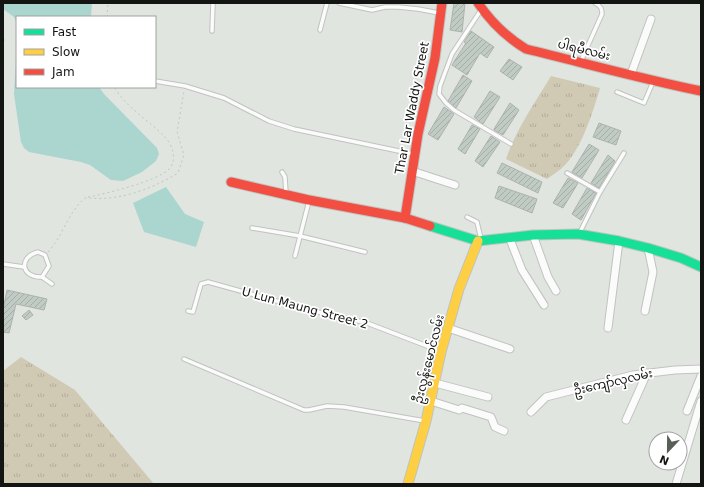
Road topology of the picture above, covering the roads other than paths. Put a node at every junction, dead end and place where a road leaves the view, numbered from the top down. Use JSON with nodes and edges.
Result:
{"nodes":[{"id":1,"x":213,"y":3,"type":"edge"},
{"id":2,"x":327,"y":3,"type":"edge"},
{"id":3,"x":339,"y":3,"type":"edge"},
{"id":4,"x":442,"y":3,"type":"edge"},
{"id":5,"x":595,"y":3,"type":"edge"},
{"id":6,"x":480,"y":6,"type":"edge"},
{"id":7,"x":440,"y":13,"type":"junction"},
{"id":8,"x":651,"y":19,"type":"dead end"},
{"id":9,"x":320,"y":30,"type":"dead end"},
{"id":10,"x":212,"y":31,"type":"dead end"},
{"id":11,"x":581,"y":62,"type":"junction"},
{"id":12,"x":631,"y":74,"type":"junction"},
{"id":13,"x":156,"y":81,"type":"edge"},
{"id":14,"x":653,"y":81,"type":"junction"},
{"id":15,"x":701,"y":90,"type":"edge"},
{"id":16,"x":617,"y":92,"type":"dead end"},
{"id":17,"x":512,"y":144,"type":"dead end"},
{"id":18,"x":624,"y":153,"type":"dead end"},
{"id":19,"x":414,"y":154,"type":"junction"},
{"id":20,"x":412,"y":171,"type":"junction"},
{"id":21,"x":282,"y":172,"type":"dead end"},
{"id":22,"x":567,"y":173,"type":"dead end"},
{"id":23,"x":231,"y":182,"type":"dead end"},
{"id":24,"x":455,"y":185,"type":"dead end"},
{"id":25,"x":600,"y":192,"type":"junction"},
{"id":26,"x":286,"y":194,"type":"junction"},
{"id":27,"x":309,"y":200,"type":"junction"},
{"id":28,"x":467,"y":217,"type":"dead end"},
{"id":29,"x":406,"y":218,"type":"junction"},
{"id":30,"x":252,"y":228,"type":"dead end"},
{"id":31,"x":578,"y":234,"type":"junction"},
{"id":32,"x":533,"y":235,"type":"junction"},
{"id":33,"x":300,"y":236,"type":"junction"},
{"id":34,"x":509,"y":238,"type":"junction"},
{"id":35,"x":480,"y":241,"type":"junction"},
{"id":36,"x":619,"y":241,"type":"junction"},
{"id":37,"x":648,"y":248,"type":"junction"},
{"id":38,"x":365,"y":252,"type":"dead end"},
{"id":39,"x":295,"y":256,"type":"dead end"},
{"id":40,"x":3,"y":264,"type":"edge"},
{"id":41,"x":24,"y":267,"type":"junction"},
{"id":42,"x":701,"y":267,"type":"edge"},
{"id":43,"x":42,"y":277,"type":"junction"},
{"id":44,"x":52,"y":284,"type":"dead end"},
{"id":45,"x":556,"y":291,"type":"dead end"},
{"id":46,"x":544,"y":304,"type":"dead end"},
{"id":47,"x":188,"y":311,"type":"dead end"},
{"id":48,"x":645,"y":311,"type":"dead end"},
{"id":49,"x":448,"y":328,"type":"junction"},
{"id":50,"x":608,"y":328,"type":"dead end"},
{"id":51,"x":510,"y":349,"type":"dead end"},
{"id":52,"x":441,"y":352,"type":"junction"},
{"id":53,"x":184,"y":359,"type":"dead end"},
{"id":54,"x":701,"y":369,"type":"edge"},
{"id":55,"x":647,"y":373,"type":"junction"},
{"id":56,"x":701,"y":376,"type":"edge"},
{"id":57,"x":434,"y":383,"type":"junction"},
{"id":58,"x":488,"y":397,"type":"dead end"},
{"id":59,"x":431,"y":401,"type":"junction"},
{"id":60,"x":701,"y":401,"type":"edge"},
{"id":61,"x":687,"y":411,"type":"dead end"},
{"id":62,"x":531,"y":412,"type":"dead end"},
{"id":63,"x":626,"y":420,"type":"dead end"},
{"id":64,"x":426,"y":421,"type":"junction"},
{"id":65,"x":504,"y":431,"type":"dead end"},
{"id":66,"x":408,"y":484,"type":"edge"},
{"id":67,"x":676,"y":484,"type":"edge"}],
"edges":[{"from":1,"to":10,"type":"lane"},
{"from":2,"to":9,"type":"lane"},
{"from":3,"to":7,"type":"lane"},
{"from":4,"to":7,"type":"street","name":"Thar Lar Waddy Street"},
{"from":5,"to":11,"type":"lane"},
{"from":6,"to":11,"type":"street","name":"ပါရမီလမ်း"},
{"from":6,"to":17,"type":"lane"},
{"from":7,"to":19,"type":"street","name":"Thar Lar Waddy Street"},
{"from":8,"to":12,"type":"street"},
{"from":11,"to":12,"type":"street","name":"ပါရမီလမ်း"},
{"from":12,"to":14,"type":"street","name":"ပါရမီလမ်း"},
{"from":13,"to":19,"type":"lane"},
{"from":14,"to":15,"type":"street","name":"ပါရမီလမ်း"},
{"from":14,"to":16,"type":"lane"},
{"from":18,"to":25,"type":"lane"},
{"from":19,"to":20,"type":"street","name":"Thar Lar Waddy Street"},
{"from":20,"to":24,"type":"street"},
{"from":20,"to":29,"type":"street","name":"Thar Lar Waddy Street"},
{"from":21,"to":26,"type":"lane"},
{"from":22,"to":25,"type":"lane"},
{"from":23,"to":26,"type":"street"},
{"from":25,"to":31,"type":"lane"},
{"from":26,"to":27,"type":"street"},
{"from":27,"to":29,"type":"street"},
{"from":27,"to":33,"type":"lane"},
{"from":28,"to":35,"type":"lane"},
{"from":29,"to":35,"type":"street"},
{"from":30,"to":33,"type":"lane"},
{"from":31,"to":32,"type":"street"},
{"from":31,"to":36,"type":"street"},
{"from":32,"to":34,"type":"street"},
{"from":32,"to":45,"type":"street"},
{"from":33,"to":38,"type":"lane"},
{"from":33,"to":39,"type":"lane"},
{"from":34,"to":35,"type":"street"},
{"from":34,"to":46,"type":"street"},
{"from":35,"to":49,"type":"street","name":"ဦးလွန်းမောင်လမ်း"},
{"from":36,"to":37,"type":"street"},
{"from":36,"to":50,"type":"street"},
{"from":37,"to":42,"type":"street"},
{"from":37,"to":48,"type":"street"},
{"from":40,"to":41,"type":"lane"},
{"from":41,"to":43,"type":"lane"},
{"from":41,"to":43,"type":"lane"},
{"from":43,"to":44,"type":"lane"},
{"from":47,"to":52,"type":"lane","name":"U Lun Maung Street 2"},
{"from":49,"to":51,"type":"street"},
{"from":49,"to":52,"type":"street","name":"ဦးလွန်းမောင်လမ်း"},
{"from":52,"to":57,"type":"street","name":"ဦးလွန်းမောင်လမ်း"},
{"from":53,"to":64,"type":"lane"},
{"from":54,"to":55,"type":"street","name":"ဦးကျော်လှလမ်း"},
{"from":55,"to":62,"type":"street","name":"ဦးကျော်လှလမ်း"},
{"from":55,"to":63,"type":"street"},
{"from":56,"to":61,"type":"street"},
{"from":57,"to":58,"type":"street"},
{"from":57,"to":59,"type":"street","name":"ဦးလွန်းမောင်လမ်း"},
{"from":59,"to":64,"type":"street","name":"ဦးလွန်းမောင်လမ်း"},
{"from":59,"to":65,"type":"street"},
{"from":60,"to":67,"type":"street"},
{"from":64,"to":66,"type":"street","name":"ဦးလွန်းမောင်လမ်း"}]}
